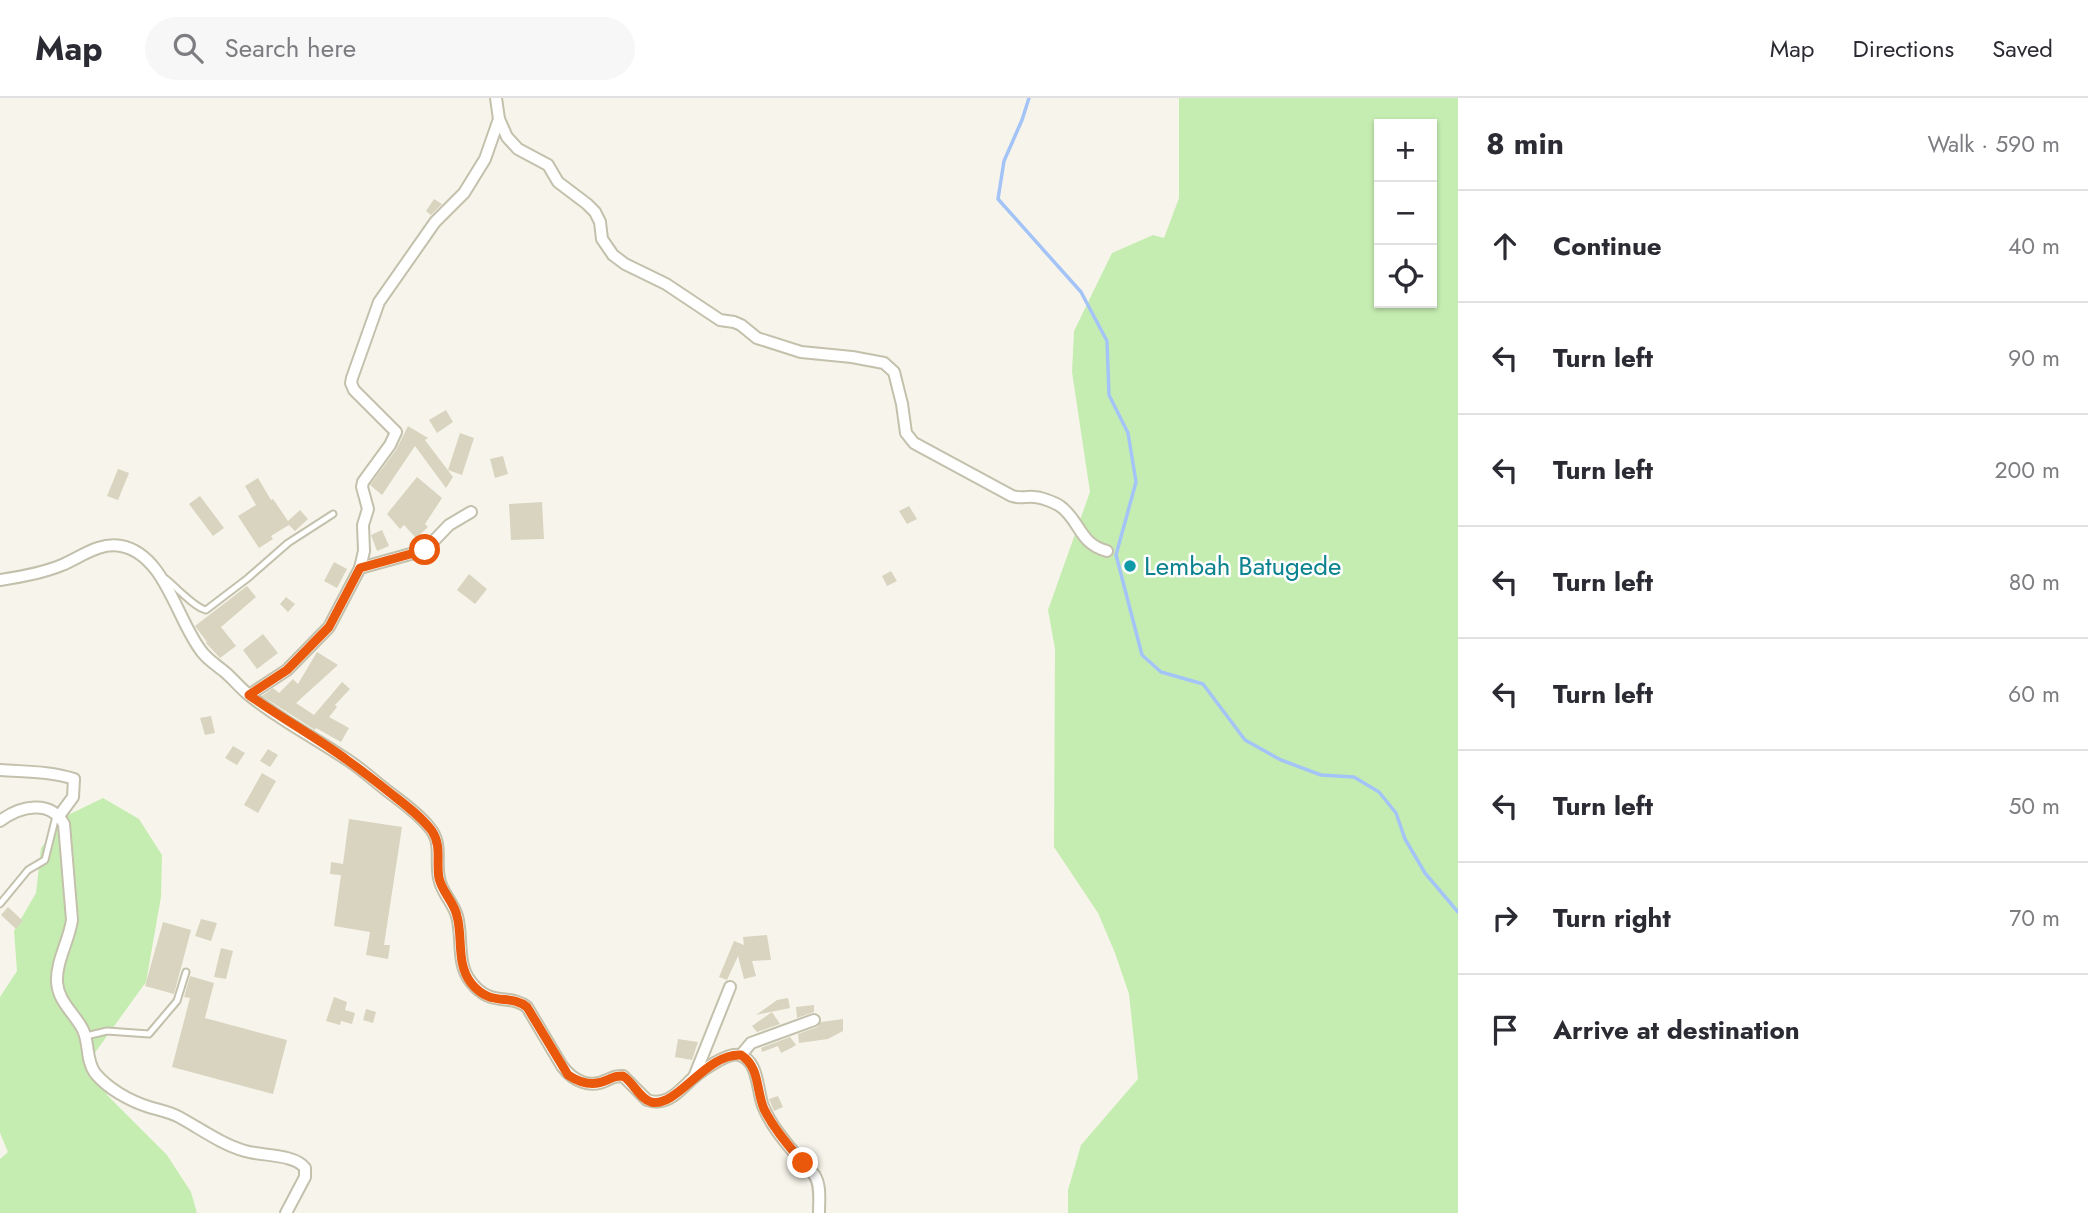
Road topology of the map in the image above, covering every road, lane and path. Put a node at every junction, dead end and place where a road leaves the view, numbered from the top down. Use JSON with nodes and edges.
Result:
{"nodes":[{"id":1,"x":496,"y":98,"type":"edge"},
{"id":2,"x":499,"y":119,"type":"junction"},
{"id":3,"x":471,"y":512,"type":"dead end"},
{"id":4,"x":333,"y":514,"type":"dead end"},
{"id":5,"x":1107,"y":551,"type":"dead end"},
{"id":6,"x":360,"y":568,"type":"junction"},
{"id":7,"x":160,"y":575,"type":"junction"},
{"id":8,"x":0,"y":580,"type":"edge"},
{"id":9,"x":249,"y":695,"type":"junction"},
{"id":10,"x":0,"y":770,"type":"edge"},
{"id":11,"x":58,"y":815,"type":"junction"},
{"id":12,"x":0,"y":821,"type":"edge"},
{"id":13,"x":0,"y":904,"type":"edge"},
{"id":14,"x":187,"y":972,"type":"dead end"},
{"id":15,"x":730,"y":987,"type":"dead end"},
{"id":16,"x":814,"y":1020,"type":"dead end"},
{"id":17,"x":86,"y":1035,"type":"junction"},
{"id":18,"x":741,"y":1055,"type":"junction"},
{"id":19,"x":694,"y":1077,"type":"junction"},
{"id":20,"x":288,"y":1212,"type":"edge"},
{"id":21,"x":819,"y":1213,"type":"edge"}],
"edges":[{"from":1,"to":2,"type":"street"},
{"from":2,"to":5,"type":"street"},
{"from":2,"to":6,"type":"street"},
{"from":3,"to":6,"type":"street"},
{"from":4,"to":7,"type":"lane"},
{"from":6,"to":9,"type":"street"},
{"from":7,"to":8,"type":"street"},
{"from":7,"to":9,"type":"street"},
{"from":9,"to":19,"type":"street"},
{"from":10,"to":11,"type":"street"},
{"from":11,"to":12,"type":"street"},
{"from":11,"to":13,"type":"lane"},
{"from":11,"to":17,"type":"street"},
{"from":14,"to":17,"type":"lane"},
{"from":15,"to":19,"type":"street"},
{"from":16,"to":18,"type":"street"},
{"from":17,"to":20,"type":"street"},
{"from":18,"to":19,"type":"street"},
{"from":18,"to":21,"type":"street"}]}
